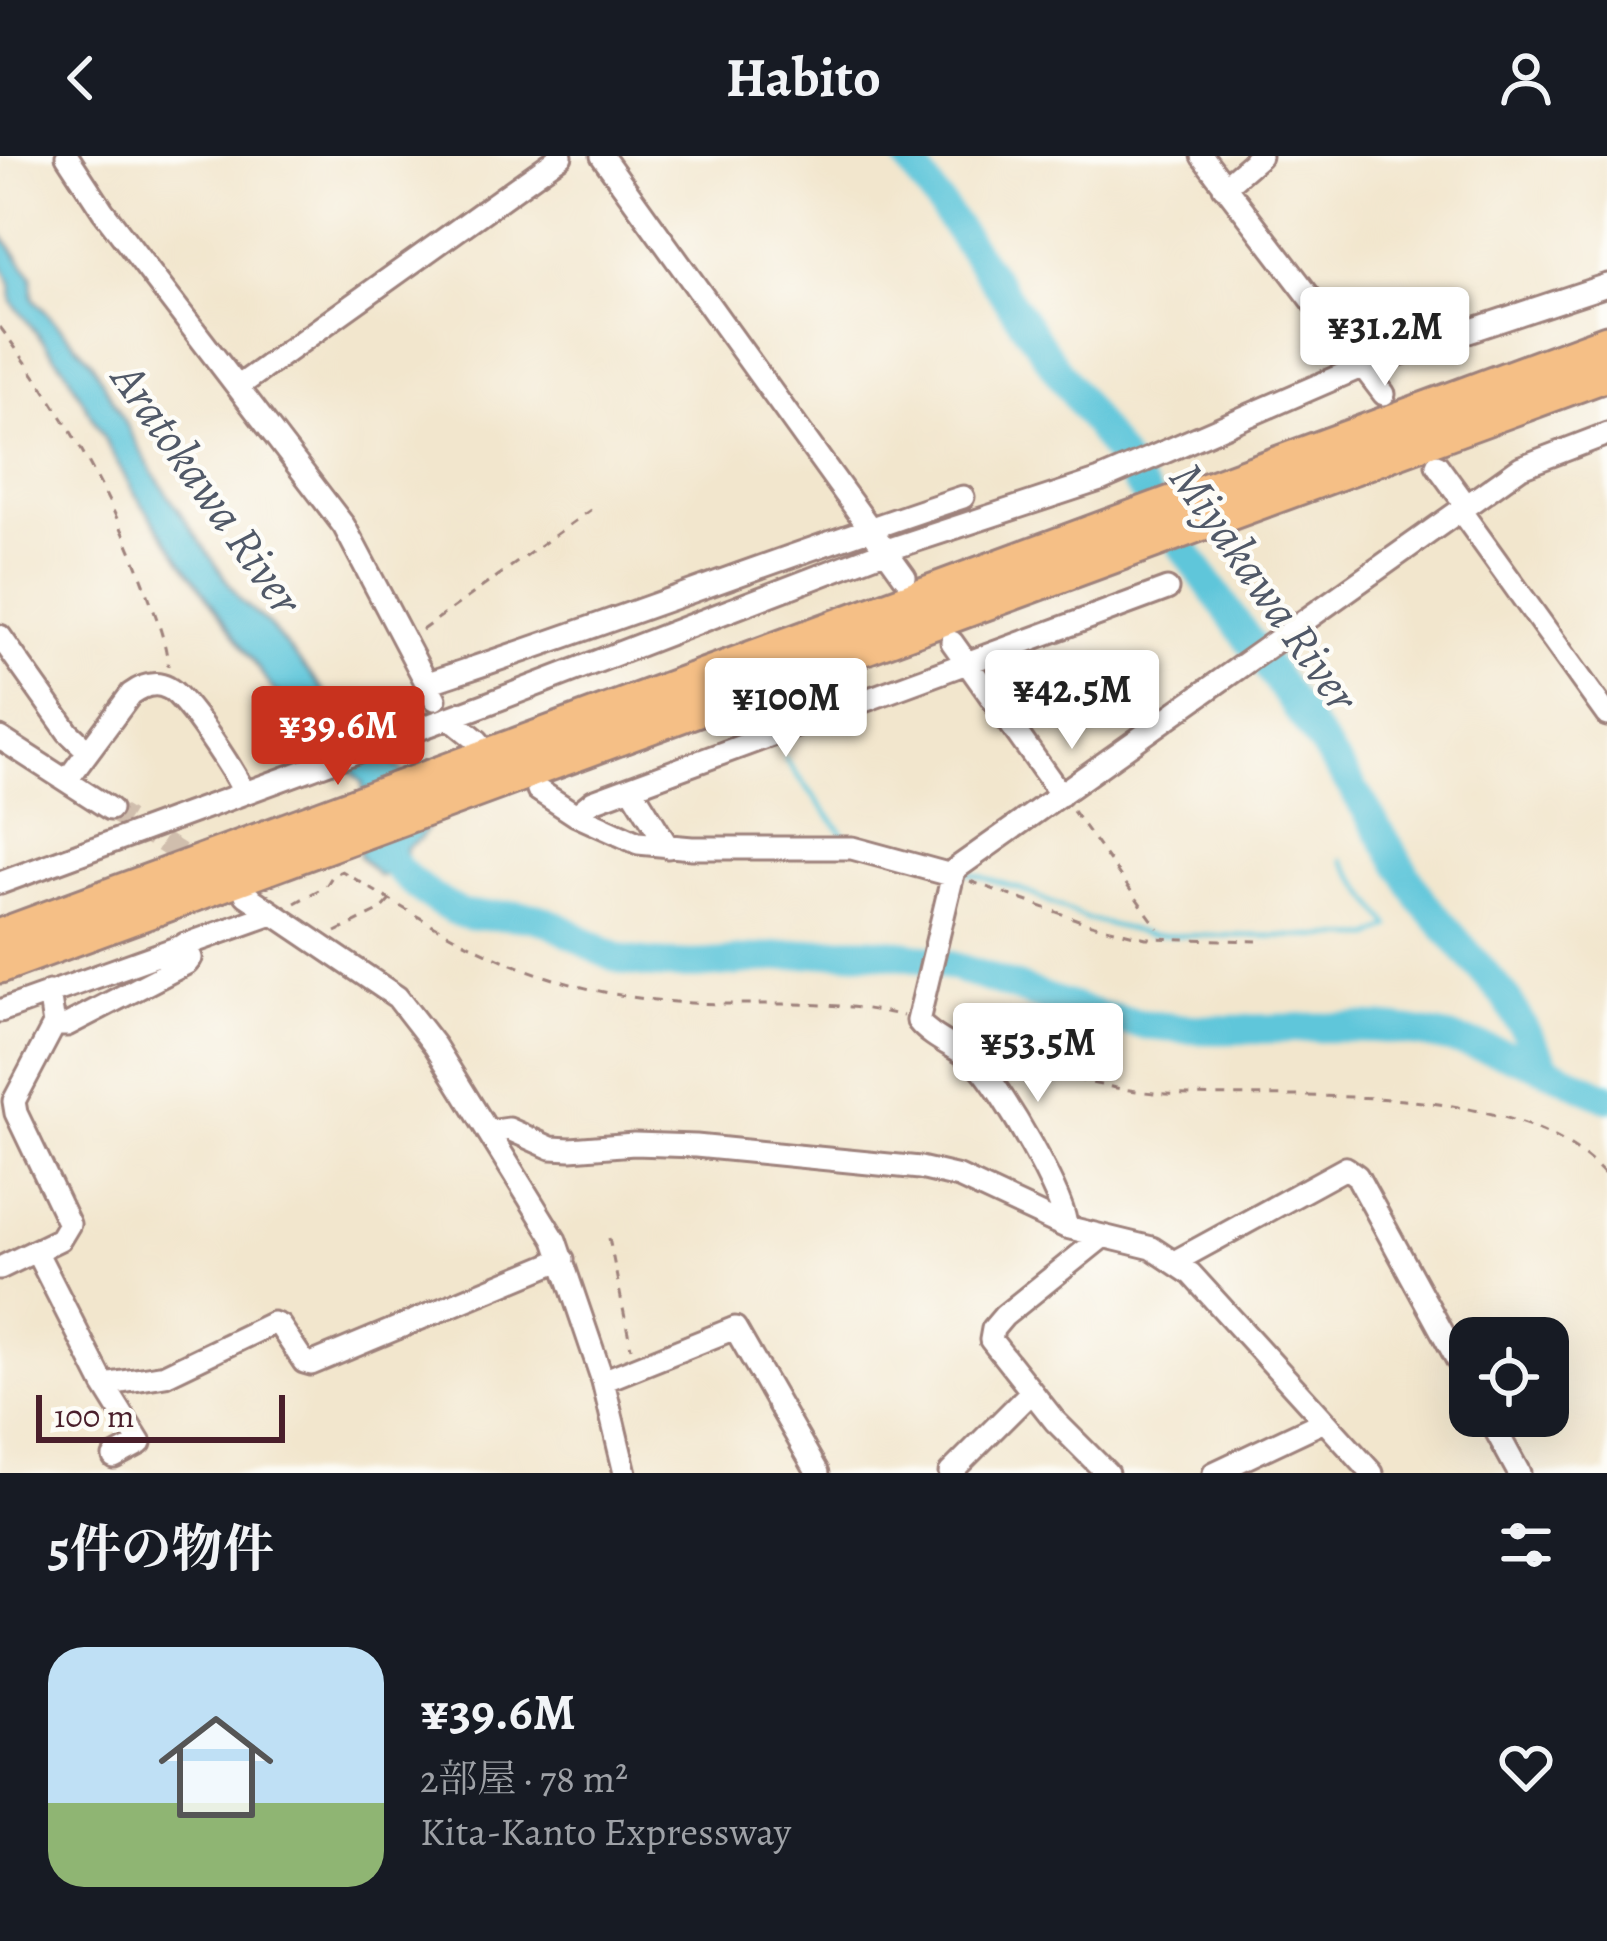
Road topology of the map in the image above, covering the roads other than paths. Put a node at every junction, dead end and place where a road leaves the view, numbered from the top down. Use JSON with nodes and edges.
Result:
{"nodes":[{"id":1,"x":67,"y":156,"type":"edge"},
{"id":2,"x":561,"y":156,"type":"edge"},
{"id":3,"x":602,"y":156,"type":"edge"},
{"id":4,"x":1202,"y":156,"type":"edge"},
{"id":5,"x":1260,"y":156,"type":"edge"},
{"id":6,"x":1224,"y":187,"type":"junction"},
{"id":7,"x":1607,"y":285,"type":"edge"},
{"id":8,"x":1607,"y":342,"type":"edge"},
{"id":9,"x":1364,"y":366,"type":"junction"},
{"id":10,"x":1607,"y":374,"type":"edge"},
{"id":11,"x":239,"y":386,"type":"junction"},
{"id":12,"x":1384,"y":394,"type":"dead end"},
{"id":13,"x":1607,"y":434,"type":"edge"},
{"id":14,"x":1437,"y":465,"type":"dead end"},
{"id":15,"x":963,"y":497,"type":"dead end"},
{"id":16,"x":1207,"y":506,"type":"junction"},
{"id":17,"x":1463,"y":507,"type":"junction"},
{"id":18,"x":868,"y":526,"type":"junction"},
{"id":19,"x":1126,"y":535,"type":"junction"},
{"id":20,"x":886,"y":550,"type":"junction"},
{"id":21,"x":905,"y":577,"type":"dead end"},
{"id":22,"x":1167,"y":589,"type":"dead end"},
{"id":23,"x":0,"y":636,"type":"edge"},
{"id":24,"x":952,"y":642,"type":"dead end"},
{"id":25,"x":966,"y":663,"type":"junction"},
{"id":26,"x":1607,"y":715,"type":"edge"},
{"id":27,"x":457,"y":724,"type":"dead end"},
{"id":28,"x":0,"y":738,"type":"edge"},
{"id":29,"x":88,"y":751,"type":"junction"},
{"id":30,"x":472,"y":752,"type":"junction"},
{"id":31,"x":67,"y":780,"type":"junction"},
{"id":32,"x":631,"y":787,"type":"junction"},
{"id":33,"x":252,"y":789,"type":"junction"},
{"id":34,"x":538,"y":790,"type":"dead end"},
{"id":35,"x":1061,"y":795,"type":"junction"},
{"id":36,"x":110,"y":809,"type":"tunnel mouth"},
{"id":37,"x":576,"y":815,"type":"junction"},
{"id":38,"x":288,"y":844,"type":"junction"},
{"id":39,"x":668,"y":847,"type":"junction"},
{"id":40,"x":0,"y":883,"type":"edge"},
{"id":41,"x":950,"y":885,"type":"junction"},
{"id":42,"x":246,"y":895,"type":"dead end"},
{"id":43,"x":272,"y":914,"type":"junction"},
{"id":44,"x":0,"y":936,"type":"edge"},
{"id":45,"x":185,"y":944,"type":"junction"},
{"id":46,"x":0,"y":967,"type":"edge"},
{"id":47,"x":49,"y":992,"type":"junction"},
{"id":48,"x":0,"y":1011,"type":"edge"},
{"id":49,"x":54,"y":1025,"type":"junction"},
{"id":50,"x":488,"y":1132,"type":"junction"},
{"id":51,"x":1066,"y":1227,"type":"junction"},
{"id":52,"x":1101,"y":1238,"type":"junction"},
{"id":53,"x":36,"y":1251,"type":"junction"},
{"id":54,"x":563,"y":1259,"type":"junction"},
{"id":55,"x":1176,"y":1262,"type":"junction"},
{"id":56,"x":0,"y":1268,"type":"edge"},
{"id":57,"x":1449,"y":1345,"type":"edge"},
{"id":58,"x":603,"y":1382,"type":"junction"},
{"id":59,"x":104,"y":1385,"type":"junction"},
{"id":60,"x":1031,"y":1392,"type":"junction"},
{"id":61,"x":1324,"y":1421,"type":"junction"},
{"id":62,"x":1499,"y":1437,"type":"edge"},
{"id":63,"x":114,"y":1456,"type":"dead end"},
{"id":64,"x":1102,"y":1472,"type":"edge"},
{"id":65,"x":625,"y":1473,"type":"edge"},
{"id":66,"x":818,"y":1473,"type":"edge"},
{"id":67,"x":950,"y":1473,"type":"edge"},
{"id":68,"x":1214,"y":1473,"type":"edge"},
{"id":69,"x":1372,"y":1473,"type":"edge"},
{"id":70,"x":1519,"y":1473,"type":"edge"}],
"edges":[{"from":1,"to":11,"type":"street"},
{"from":2,"to":11,"type":"street"},
{"from":3,"to":18,"type":"street"},
{"from":4,"to":6,"type":"street"},
{"from":5,"to":6,"type":"street"},
{"from":6,"to":9,"type":"street"},
{"from":7,"to":9,"type":"street"},
{"from":8,"to":16,"type":"highway"},
{"from":9,"to":12,"type":"street"},
{"from":9,"to":20,"type":"street"},
{"from":10,"to":16,"type":"highway"},
{"from":11,"to":18,"type":"street"},
{"from":13,"to":17,"type":"street"},
{"from":14,"to":17,"type":"street"},
{"from":15,"to":18,"type":"street"},
{"from":16,"to":19,"type":"highway"},
{"from":17,"to":26,"type":"street"},
{"from":17,"to":35,"type":"street"},
{"from":18,"to":20,"type":"street"},
{"from":19,"to":30,"type":"highway"},
{"from":19,"to":38,"type":"highway"},
{"from":20,"to":21,"type":"street"},
{"from":20,"to":33,"type":"street"},
{"from":22,"to":25,"type":"street"},
{"from":23,"to":29,"type":"street"},
{"from":24,"to":25,"type":"street"},
{"from":25,"to":32,"type":"street"},
{"from":25,"to":35,"type":"street"},
{"from":27,"to":30,"type":"street"},
{"from":28,"to":31,"type":"street"},
{"from":29,"to":31,"type":"street"},
{"from":29,"to":33,"type":"street"},
{"from":30,"to":38,"type":"highway"},
{"from":31,"to":36,"type":"street"},
{"from":32,"to":37,"type":"street"},
{"from":32,"to":39,"type":"street"},
{"from":33,"to":40,"type":"street"},
{"from":34,"to":37,"type":"street"},
{"from":35,"to":41,"type":"street"},
{"from":37,"to":39,"type":"street"},
{"from":38,"to":44,"type":"highway"},
{"from":38,"to":46,"type":"highway"},
{"from":39,"to":41,"type":"street"},
{"from":41,"to":51,"type":"street"},
{"from":42,"to":43,"type":"street"},
{"from":43,"to":45,"type":"street"},
{"from":43,"to":50,"type":"street"},
{"from":45,"to":47,"type":"street"},
{"from":45,"to":49,"type":"street"},
{"from":47,"to":48,"type":"street"},
{"from":47,"to":49,"type":"street"},
{"from":49,"to":53,"type":"street"},
{"from":50,"to":51,"type":"street"},
{"from":50,"to":54,"type":"street"},
{"from":51,"to":52,"type":"street"},
{"from":52,"to":55,"type":"street"},
{"from":52,"to":60,"type":"street"},
{"from":53,"to":56,"type":"street"},
{"from":53,"to":59,"type":"street"},
{"from":54,"to":58,"type":"street"},
{"from":54,"to":59,"type":"street"},
{"from":55,"to":57,"type":"street"},
{"from":55,"to":61,"type":"street"},
{"from":58,"to":65,"type":"street"},
{"from":58,"to":66,"type":"street"},
{"from":59,"to":63,"type":"street"},
{"from":60,"to":64,"type":"street"},
{"from":60,"to":67,"type":"street"},
{"from":61,"to":68,"type":"street"},
{"from":61,"to":69,"type":"street"},
{"from":62,"to":70,"type":"street"}]}
